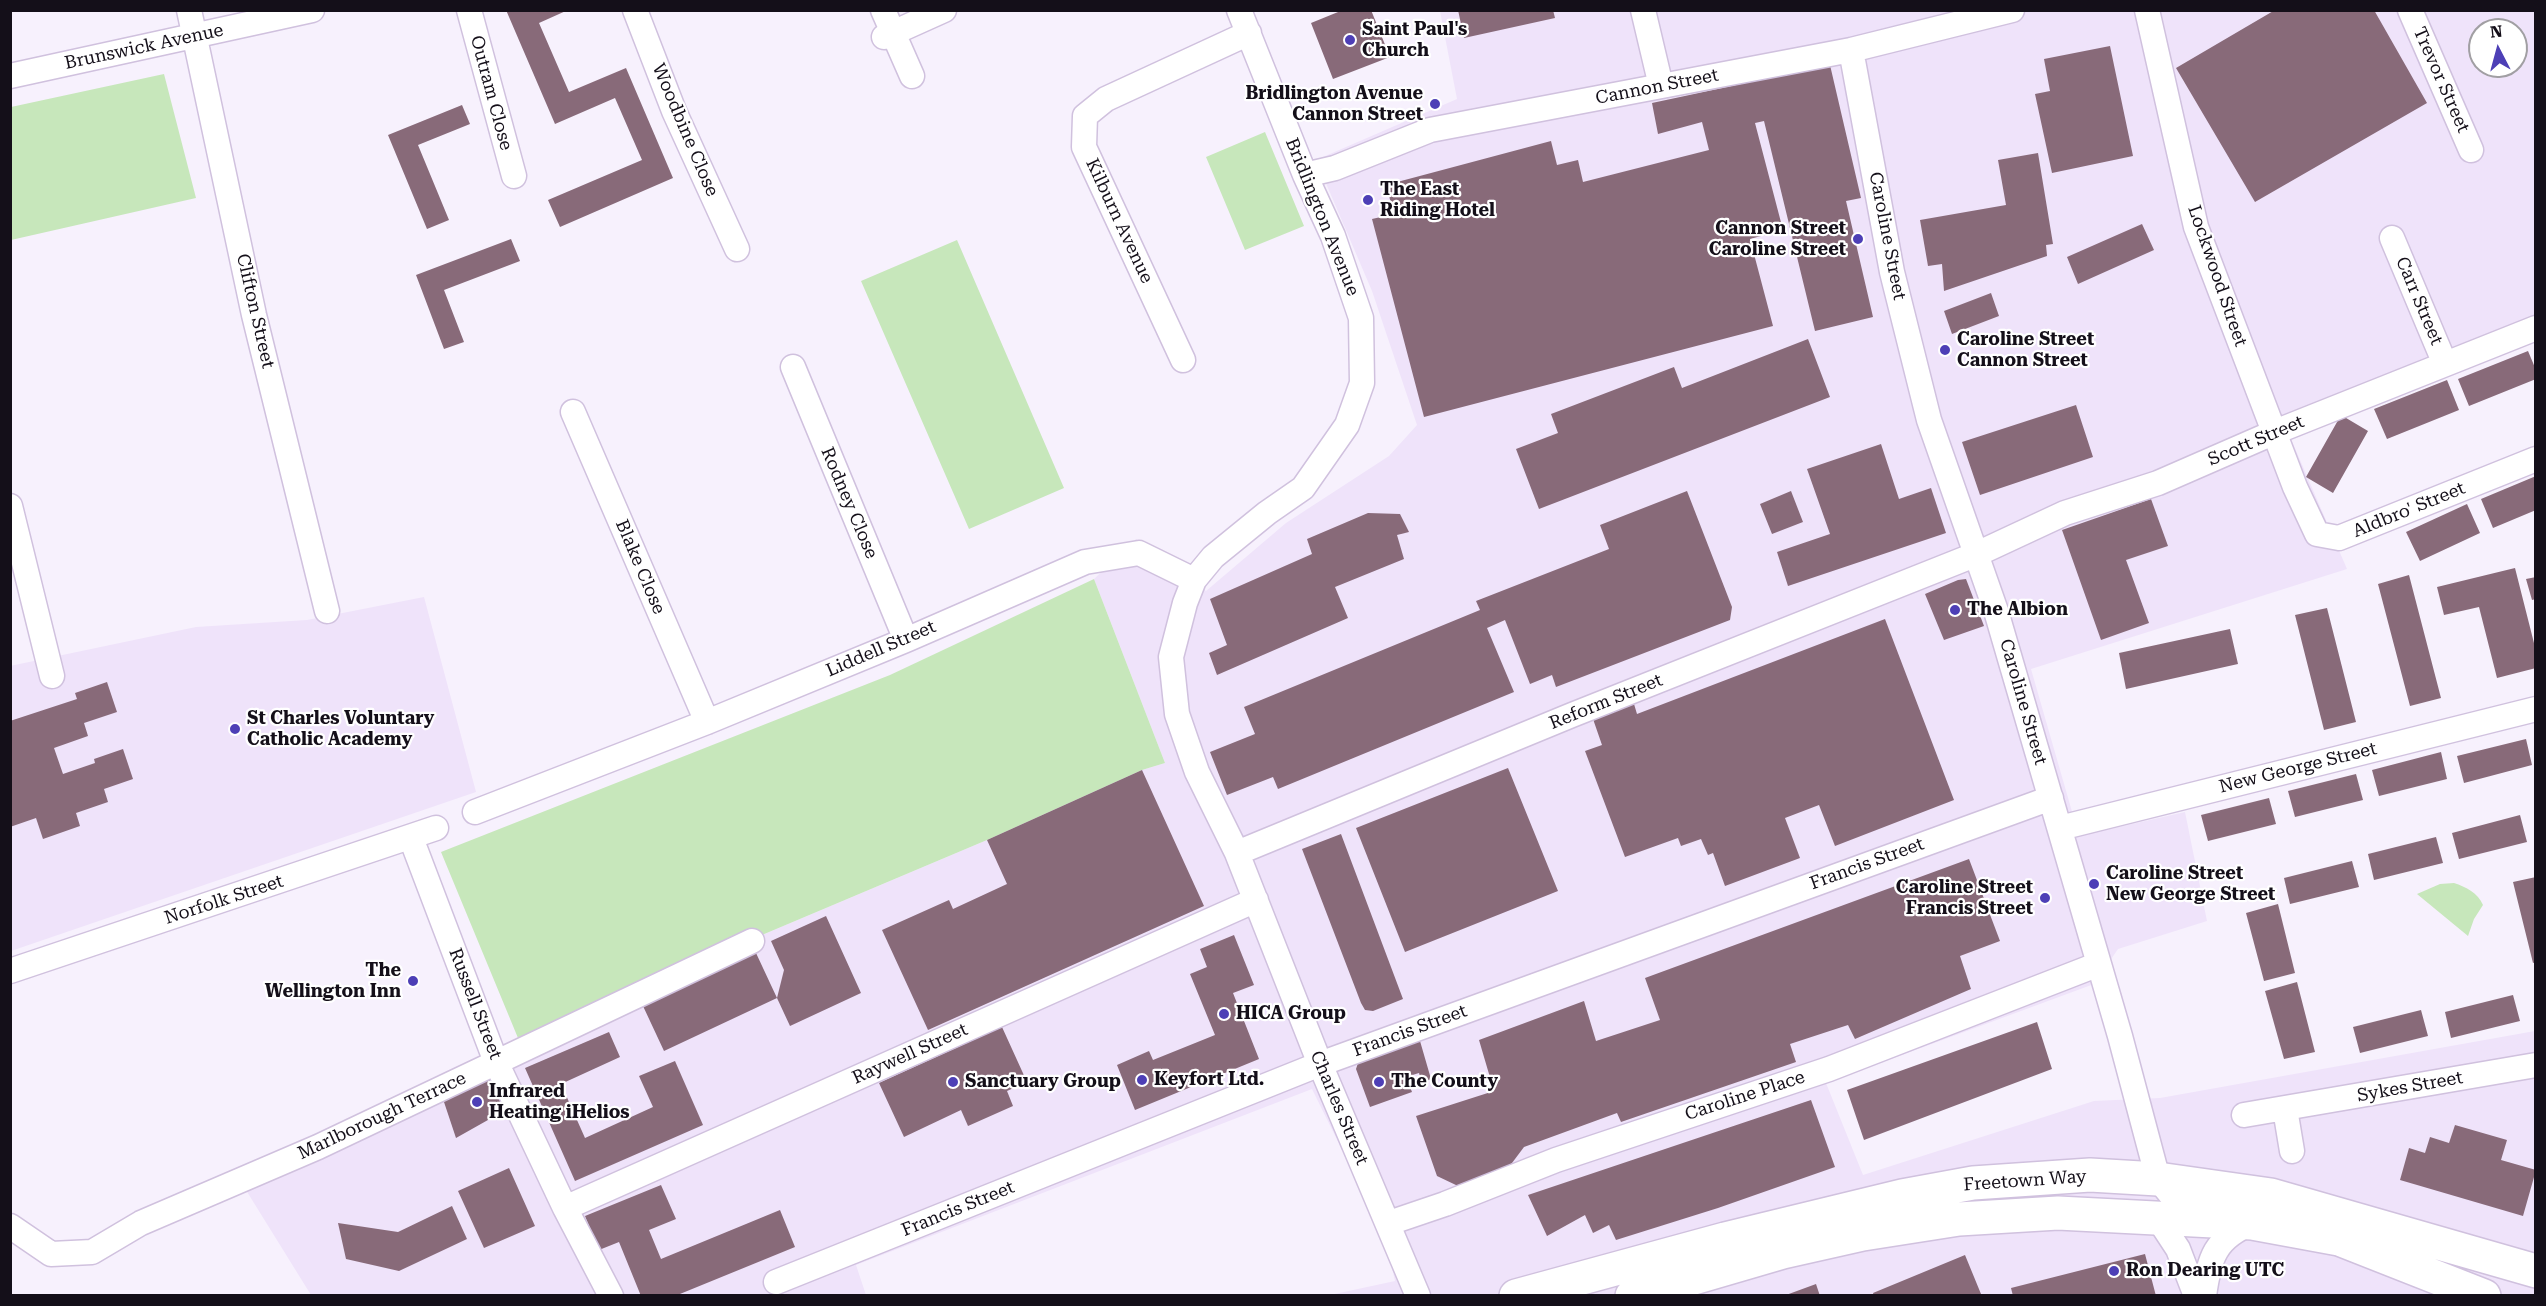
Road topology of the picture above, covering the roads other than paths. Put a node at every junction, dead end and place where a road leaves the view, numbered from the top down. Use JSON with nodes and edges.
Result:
{"nodes":[{"id":1,"x":189,"y":10,"type":"edge"},
{"id":2,"x":312,"y":10,"type":"edge"},
{"id":3,"x":469,"y":10,"type":"edge"},
{"id":4,"x":635,"y":10,"type":"edge"},
{"id":5,"x":884,"y":10,"type":"edge"},
{"id":6,"x":944,"y":10,"type":"edge"},
{"id":7,"x":1239,"y":10,"type":"edge"},
{"id":8,"x":1644,"y":10,"type":"edge"},
{"id":9,"x":2012,"y":10,"type":"edge"},
{"id":10,"x":2147,"y":10,"type":"edge"},
{"id":11,"x":2410,"y":10,"type":"edge"},
{"id":12,"x":1249,"y":33,"type":"junction"},
{"id":13,"x":888,"y":35,"type":"junction"},
{"id":14,"x":195,"y":36,"type":"junction"},
{"id":15,"x":1851,"y":50,"type":"junction"},
{"id":16,"x":10,"y":76,"type":"edge"},
{"id":17,"x":912,"y":76,"type":"dead end"},
{"id":18,"x":1661,"y":86,"type":"junction"},
{"id":19,"x":2471,"y":150,"type":"dead end"},
{"id":20,"x":1305,"y":175,"type":"junction"},
{"id":21,"x":514,"y":176,"type":"dead end"},
{"id":22,"x":2392,"y":238,"type":"dead end"},
{"id":23,"x":737,"y":249,"type":"dead end"},
{"id":24,"x":2535,"y":328,"type":"edge"},
{"id":25,"x":1183,"y":360,"type":"dead end"},
{"id":26,"x":2445,"y":364,"type":"junction"},
{"id":27,"x":793,"y":367,"type":"dead end"},
{"id":28,"x":573,"y":412,"type":"dead end"},
{"id":29,"x":2275,"y":432,"type":"junction"},
{"id":30,"x":2535,"y":459,"type":"edge"},
{"id":31,"x":10,"y":506,"type":"edge"},
{"id":32,"x":1977,"y":554,"type":"junction"},
{"id":33,"x":1194,"y":580,"type":"junction"},
{"id":34,"x":327,"y":610,"type":"dead end"},
{"id":35,"x":906,"y":640,"type":"junction"},
{"id":36,"x":52,"y":676,"type":"dead end"},
{"id":37,"x":2535,"y":709,"type":"edge"},
{"id":38,"x":707,"y":722,"type":"junction"},
{"id":39,"x":2051,"y":798,"type":"junction"},
{"id":40,"x":475,"y":813,"type":"dead end"},
{"id":41,"x":436,"y":828,"type":"dead end"},
{"id":42,"x":2060,"y":828,"type":"junction"},
{"id":43,"x":411,"y":838,"type":"junction"},
{"id":44,"x":1237,"y":853,"type":"junction"},
{"id":45,"x":1256,"y":900,"type":"junction"},
{"id":46,"x":752,"y":941,"type":"dead end"},
{"id":47,"x":2099,"y":964,"type":"junction"},
{"id":48,"x":10,"y":971,"type":"edge"},
{"id":49,"x":496,"y":1062,"type":"junction"},
{"id":50,"x":1320,"y":1064,"type":"junction"},
{"id":51,"x":2535,"y":1065,"type":"edge"},
{"id":52,"x":2285,"y":1109,"type":"junction"},
{"id":53,"x":2244,"y":1114,"type":"dead end"},
{"id":54,"x":2292,"y":1151,"type":"dead end"},
{"id":55,"x":2158,"y":1179,"type":"junction"},
{"id":56,"x":565,"y":1208,"type":"junction"},
{"id":57,"x":2157,"y":1217,"type":"junction"},
{"id":58,"x":1389,"y":1223,"type":"junction"},
{"id":59,"x":2252,"y":1223,"type":"junction"},
{"id":60,"x":10,"y":1226,"type":"edge"},
{"id":61,"x":2535,"y":1271,"type":"edge"},
{"id":62,"x":776,"y":1282,"type":"dead end"},
{"id":63,"x":611,"y":1296,"type":"edge"},
{"id":64,"x":1418,"y":1296,"type":"edge"},
{"id":65,"x":1516,"y":1296,"type":"edge"},
{"id":66,"x":1632,"y":1296,"type":"edge"},
{"id":67,"x":2196,"y":1296,"type":"edge"},
{"id":68,"x":2204,"y":1296,"type":"edge"},
{"id":69,"x":2484,"y":1296,"type":"edge"}],
"edges":[{"from":1,"to":14,"type":"street","name":"Clifton Street"},
{"from":2,"to":14,"type":"street","name":"Brunswick Avenue"},
{"from":3,"to":21,"type":"street","name":"Outram Close"},
{"from":4,"to":23,"type":"street","name":"Woodbine Close"},
{"from":5,"to":13,"type":"street"},
{"from":6,"to":13,"type":"street"},
{"from":7,"to":12,"type":"street","name":"Bridlington Avenue"},
{"from":8,"to":18,"type":"street"},
{"from":9,"to":15,"type":"street","name":"Cannon Street"},
{"from":10,"to":29,"type":"street","name":"Lockwood Street"},
{"from":11,"to":19,"type":"street","name":"Trevor Street"},
{"from":12,"to":20,"type":"street","name":"Bridlington Avenue"},
{"from":12,"to":25,"type":"street","name":"Kilburn Avenue"},
{"from":13,"to":17,"type":"street"},
{"from":14,"to":16,"type":"street","name":"Brunswick Avenue"},
{"from":14,"to":34,"type":"street","name":"Clifton Street"},
{"from":15,"to":18,"type":"street","name":"Cannon Street"},
{"from":15,"to":32,"type":"street","name":"Caroline Street"},
{"from":18,"to":20,"type":"street","name":"Cannon Street"},
{"from":20,"to":33,"type":"street","name":"Bridlington Avenue"},
{"from":22,"to":26,"type":"street","name":"Carr Street"},
{"from":24,"to":26,"type":"street","name":"Scott Street"},
{"from":26,"to":29,"type":"street","name":"Scott Street"},
{"from":27,"to":35,"type":"street","name":"Rodney Close"},
{"from":28,"to":38,"type":"street","name":"Blake Close"},
{"from":29,"to":30,"type":"street","name":"Aldbro' Street"},
{"from":29,"to":32,"type":"street","name":"Scott Street"},
{"from":31,"to":36,"type":"street"},
{"from":32,"to":39,"type":"street","name":"Caroline Street"},
{"from":32,"to":44,"type":"street","name":"Reform Street"},
{"from":33,"to":35,"type":"street","name":"Liddell Street"},
{"from":33,"to":44,"type":"street","name":"Bridlington Avenue"},
{"from":35,"to":38,"type":"street","name":"Liddell Street"},
{"from":37,"to":42,"type":"street","name":"New George Street"},
{"from":38,"to":40,"type":"street","name":"Liddell Street"},
{"from":39,"to":42,"type":"street","name":"Caroline Street"},
{"from":39,"to":50,"type":"street","name":"Francis Street"},
{"from":41,"to":43,"type":"street","name":"Norfolk Street"},
{"from":42,"to":47,"type":"street","name":"Caroline Street"},
{"from":43,"to":48,"type":"street","name":"Norfolk Street"},
{"from":43,"to":49,"type":"street","name":"Russell Street"},
{"from":44,"to":45,"type":"street","name":"Charles Street"},
{"from":45,"to":50,"type":"street","name":"Charles Street"},
{"from":45,"to":56,"type":"street","name":"Raywell Street"},
{"from":46,"to":49,"type":"street","name":"Marlborough Terrace"},
{"from":47,"to":55,"type":"street","name":"Caroline Street"},
{"from":47,"to":58,"type":"street","name":"Caroline Place"},
{"from":49,"to":56,"type":"street","name":"Russell Street"},
{"from":49,"to":60,"type":"street","name":"Marlborough Terrace"},
{"from":50,"to":58,"type":"street","name":"Charles Street"},
{"from":50,"to":62,"type":"street","name":"Francis Street"},
{"from":51,"to":52,"type":"street","name":"Sykes Street"},
{"from":52,"to":53,"type":"street","name":"Sykes Street"},
{"from":52,"to":54,"type":"street"},
{"from":55,"to":59,"type":"street"},
{"from":55,"to":61,"type":"highway","name":"Freetown Way"},
{"from":55,"to":65,"type":"highway","name":"Freetown Way"},
{"from":56,"to":63,"type":"street","name":"Russell Street"},
{"from":57,"to":59,"type":"highway","name":"Freetown Way"},
{"from":57,"to":66,"type":"highway","name":"Freetown Way"},
{"from":57,"to":67,"type":"street"},
{"from":58,"to":64,"type":"street","name":"Charles Street"},
{"from":59,"to":68,"type":"street"},
{"from":59,"to":69,"type":"highway","name":"Freetown Way"}]}
